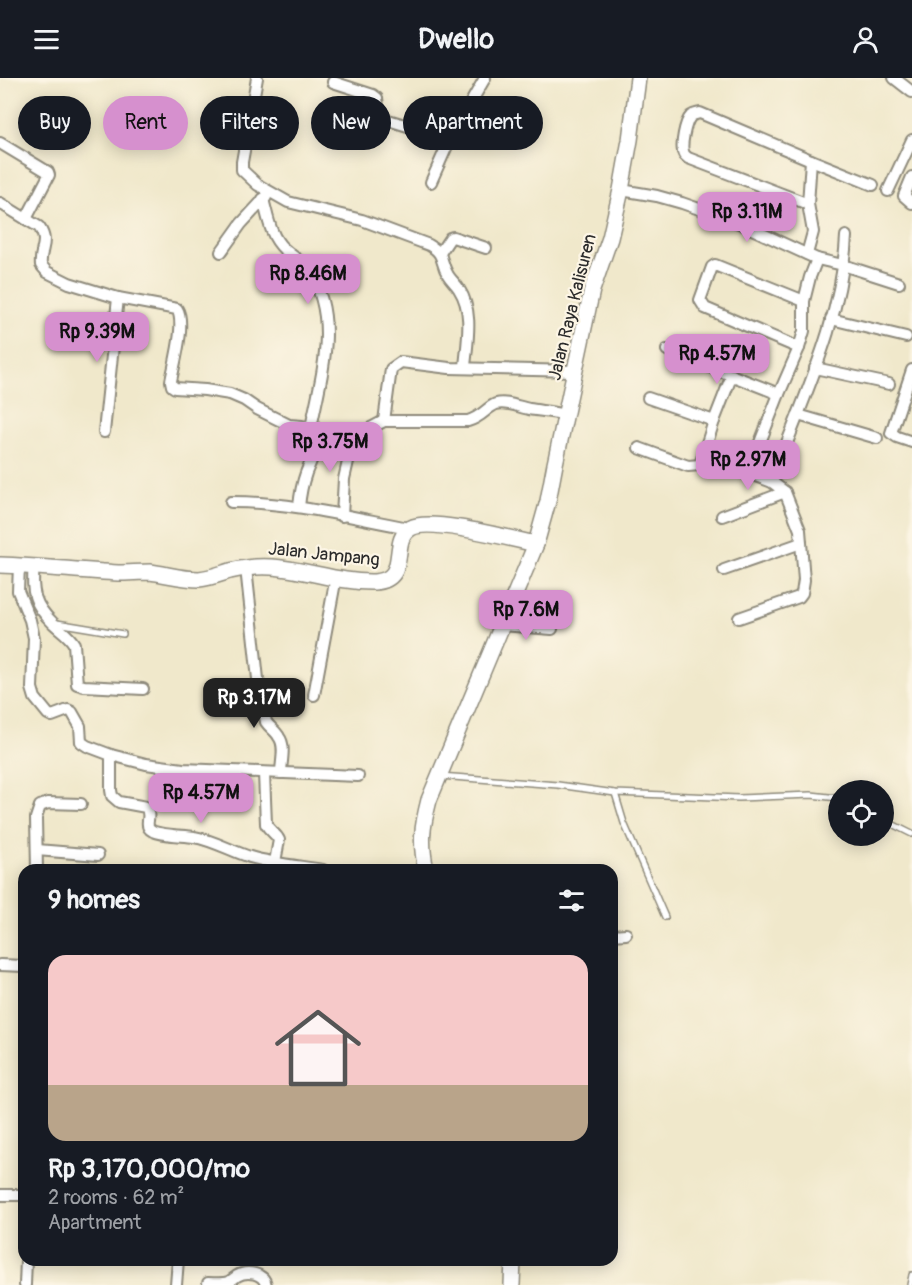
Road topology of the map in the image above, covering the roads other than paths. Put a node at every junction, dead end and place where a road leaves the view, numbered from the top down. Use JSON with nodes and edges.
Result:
{"nodes":[{"id":1,"x":257,"y":78,"type":"edge"},
{"id":2,"x":485,"y":78,"type":"edge"},
{"id":3,"x":638,"y":78,"type":"edge"},
{"id":4,"x":894,"y":78,"type":"edge"},
{"id":5,"x":333,"y":82,"type":"dead end"},
{"id":6,"x":912,"y":92,"type":"edge"},
{"id":7,"x":475,"y":96,"type":"edge"},
{"id":8,"x":403,"y":125,"type":"edge"},
{"id":9,"x":912,"y":140,"type":"edge"},
{"id":10,"x":0,"y":143,"type":"edge"},
{"id":11,"x":445,"y":150,"type":"edge"},
{"id":12,"x":811,"y":160,"type":"junction"},
{"id":13,"x":912,"y":177,"type":"edge"},
{"id":14,"x":431,"y":182,"type":"dead end"},
{"id":15,"x":873,"y":185,"type":"dead end"},
{"id":16,"x":621,"y":190,"type":"junction"},
{"id":17,"x":888,"y":191,"type":"dead end"},
{"id":18,"x":267,"y":196,"type":"junction"},
{"id":19,"x":0,"y":203,"type":"edge"},
{"id":20,"x":912,"y":203,"type":"edge"},
{"id":21,"x":808,"y":204,"type":"junction"},
{"id":22,"x":26,"y":219,"type":"junction"},
{"id":23,"x":846,"y":236,"type":"dead end"},
{"id":24,"x":486,"y":248,"type":"dead end"},
{"id":25,"x":221,"y":252,"type":"dead end"},
{"id":26,"x":440,"y":253,"type":"junction"},
{"id":27,"x":812,"y":257,"type":"junction"},
{"id":28,"x":843,"y":265,"type":"junction"},
{"id":29,"x":899,"y":283,"type":"dead end"},
{"id":30,"x":118,"y":298,"type":"junction"},
{"id":31,"x":804,"y":301,"type":"junction"},
{"id":32,"x":831,"y":320,"type":"junction"},
{"id":33,"x":906,"y":338,"type":"dead end"},
{"id":34,"x":799,"y":348,"type":"junction"},
{"id":35,"x":667,"y":350,"type":"dead end"},
{"id":36,"x":465,"y":367,"type":"junction"},
{"id":37,"x":815,"y":368,"type":"junction"},
{"id":38,"x":912,"y":370,"type":"edge"},
{"id":39,"x":575,"y":371,"type":"junction"},
{"id":40,"x":732,"y":375,"type":"junction"},
{"id":41,"x":889,"y":384,"type":"dead end"},
{"id":42,"x":778,"y":394,"type":"junction"},
{"id":43,"x":648,"y":398,"type":"dead end"},
{"id":44,"x":566,"y":415,"type":"junction"},
{"id":45,"x":798,"y":415,"type":"junction"},
{"id":46,"x":384,"y":421,"type":"junction"},
{"id":47,"x":714,"y":422,"type":"junction"},
{"id":48,"x":316,"y":429,"type":"junction"},
{"id":49,"x":104,"y":432,"type":"dead end"},
{"id":50,"x":354,"y":435,"type":"junction"},
{"id":51,"x":878,"y":438,"type":"dead end"},
{"id":52,"x":912,"y":442,"type":"edge"},
{"id":53,"x":639,"y":448,"type":"dead end"},
{"id":54,"x":700,"y":465,"type":"junction"},
{"id":55,"x":748,"y":473,"type":"junction"},
{"id":56,"x":772,"y":482,"type":"junction"},
{"id":57,"x":785,"y":492,"type":"junction"},
{"id":58,"x":231,"y":502,"type":"dead end"},
{"id":59,"x":299,"y":507,"type":"junction"},
{"id":60,"x":342,"y":516,"type":"junction"},
{"id":61,"x":722,"y":516,"type":"dead end"},
{"id":62,"x":409,"y":528,"type":"junction"},
{"id":63,"x":801,"y":543,"type":"junction"},
{"id":64,"x":536,"y":544,"type":"junction"},
{"id":65,"x":0,"y":565,"type":"edge"},
{"id":66,"x":27,"y":566,"type":"junction"},
{"id":67,"x":246,"y":568,"type":"junction"},
{"id":68,"x":724,"y":570,"type":"dead end"},
{"id":69,"x":336,"y":577,"type":"junction"},
{"id":70,"x":739,"y":618,"type":"dead end"},
{"id":71,"x":52,"y":623,"type":"junction"},
{"id":72,"x":502,"y":625,"type":"junction"},
{"id":73,"x":552,"y":629,"type":"dead end"},
{"id":74,"x":123,"y":634,"type":"dead end"},
{"id":75,"x":143,"y":689,"type":"dead end"},
{"id":76,"x":314,"y":695,"type":"dead end"},
{"id":77,"x":111,"y":755,"type":"junction"},
{"id":78,"x":264,"y":772,"type":"junction"},
{"id":79,"x":281,"y":773,"type":"junction"},
{"id":80,"x":358,"y":776,"type":"dead end"},
{"id":81,"x":438,"y":776,"type":"junction"},
{"id":82,"x":615,"y":793,"type":"junction"},
{"id":83,"x":828,"y":797,"type":"edge"},
{"id":84,"x":81,"y":804,"type":"dead end"},
{"id":85,"x":894,"y":825,"type":"edge"},
{"id":86,"x":912,"y":834,"type":"edge"},
{"id":87,"x":37,"y":850,"type":"junction"},
{"id":88,"x":98,"y":855,"type":"dead end"},
{"id":89,"x":37,"y":864,"type":"edge"},
{"id":90,"x":267,"y":864,"type":"edge"},
{"id":91,"x":425,"y":864,"type":"edge"},
{"id":92,"x":665,"y":917,"type":"dead end"},
{"id":93,"x":626,"y":934,"type":"dead end"},
{"id":94,"x":618,"y":935,"type":"edge"},
{"id":95,"x":0,"y":965,"type":"edge"},
{"id":96,"x":18,"y":966,"type":"edge"},
{"id":97,"x":0,"y":1195,"type":"edge"},
{"id":98,"x":18,"y":1195,"type":"edge"},
{"id":99,"x":26,"y":1266,"type":"edge"},
{"id":100,"x":178,"y":1266,"type":"edge"},
{"id":101,"x":513,"y":1266,"type":"edge"},
{"id":102,"x":912,"y":1275,"type":"edge"},
{"id":103,"x":208,"y":1283,"type":"dead end"},
{"id":104,"x":25,"y":1285,"type":"edge"},
{"id":105,"x":176,"y":1285,"type":"edge"},
{"id":106,"x":266,"y":1285,"type":"edge"},
{"id":107,"x":512,"y":1285,"type":"edge"},
{"id":108,"x":910,"y":1285,"type":"edge"}],
"edges":[{"from":1,"to":18,"type":"street"},
{"from":2,"to":7,"type":"street"},
{"from":3,"to":16,"type":"main road","name":"Jalan Raya Kalisuren"},
{"from":4,"to":6,"type":"street"},
{"from":5,"to":8,"type":"street"},
{"from":9,"to":17,"type":"street"},
{"from":10,"to":22,"type":"street"},
{"from":11,"to":14,"type":"street"},
{"from":12,"to":15,"type":"street"},
{"from":12,"to":21,"type":"street"},
{"from":12,"to":21,"type":"street"},
{"from":13,"to":20,"type":"street"},
{"from":16,"to":27,"type":"street"},
{"from":16,"to":39,"type":"main road","name":"Jalan Raya Kalisuren"},
{"from":18,"to":25,"type":"street"},
{"from":18,"to":26,"type":"street"},
{"from":18,"to":48,"type":"street"},
{"from":19,"to":22,"type":"street"},
{"from":21,"to":27,"type":"street"},
{"from":22,"to":30,"type":"street"},
{"from":23,"to":28,"type":"street"},
{"from":24,"to":26,"type":"street"},
{"from":26,"to":36,"type":"street"},
{"from":27,"to":28,"type":"street"},
{"from":27,"to":31,"type":"street"},
{"from":28,"to":29,"type":"street"},
{"from":28,"to":32,"type":"street"},
{"from":30,"to":48,"type":"street"},
{"from":30,"to":49,"type":"street"},
{"from":31,"to":34,"type":"street"},
{"from":31,"to":34,"type":"street"},
{"from":32,"to":33,"type":"street"},
{"from":32,"to":37,"type":"street"},
{"from":34,"to":42,"type":"street"},
{"from":35,"to":40,"type":"street"},
{"from":36,"to":39,"type":"street"},
{"from":36,"to":46,"type":"street"},
{"from":37,"to":41,"type":"street"},
{"from":37,"to":45,"type":"street"},
{"from":38,"to":52,"type":"street"},
{"from":39,"to":44,"type":"main road","name":"Jalan Raya Kalisuren"},
{"from":40,"to":42,"type":"street"},
{"from":40,"to":47,"type":"street"},
{"from":42,"to":55,"type":"street"},
{"from":43,"to":47,"type":"street"},
{"from":44,"to":46,"type":"street"},
{"from":44,"to":64,"type":"main road","name":"Jalan Raya Kalisuren"},
{"from":45,"to":51,"type":"street"},
{"from":45,"to":56,"type":"street"},
{"from":46,"to":50,"type":"street"},
{"from":47,"to":54,"type":"street"},
{"from":48,"to":50,"type":"street"},
{"from":48,"to":59,"type":"street"},
{"from":50,"to":60,"type":"street"},
{"from":53,"to":54,"type":"street"},
{"from":54,"to":55,"type":"street"},
{"from":55,"to":56,"type":"street"},
{"from":56,"to":57,"type":"street"},
{"from":57,"to":61,"type":"street"},
{"from":57,"to":63,"type":"street"},
{"from":58,"to":59,"type":"street"},
{"from":59,"to":60,"type":"street"},
{"from":60,"to":62,"type":"street"},
{"from":62,"to":64,"type":"main road"},
{"from":62,"to":69,"type":"main road","name":"Jalan Jampang"},
{"from":63,"to":68,"type":"street"},
{"from":63,"to":70,"type":"street"},
{"from":64,"to":72,"type":"main road","name":"Jalan Raya Kalisuren"},
{"from":65,"to":66,"type":"main road","name":"Jalan Jampang"},
{"from":66,"to":67,"type":"main road","name":"Jalan Jampang"},
{"from":66,"to":71,"type":"street"},
{"from":66,"to":77,"type":"street"},
{"from":67,"to":69,"type":"main road","name":"Jalan Jampang"},
{"from":67,"to":79,"type":"street"},
{"from":69,"to":76,"type":"street"},
{"from":71,"to":74,"type":"lane"},
{"from":71,"to":75,"type":"street"},
{"from":72,"to":73,"type":"street"},
{"from":72,"to":81,"type":"main road","name":"Jalan Raya Kalisuren"},
{"from":77,"to":78,"type":"street"},
{"from":77,"to":90,"type":"street"},
{"from":78,"to":79,"type":"street"},
{"from":78,"to":90,"type":"street"},
{"from":79,"to":80,"type":"street"},
{"from":81,"to":82,"type":"lane"},
{"from":81,"to":91,"type":"main road","name":"Jalan Raya Kalisuren"},
{"from":82,"to":83,"type":"lane"},
{"from":82,"to":92,"type":"lane"},
{"from":84,"to":87,"type":"street"},
{"from":85,"to":86,"type":"lane"},
{"from":87,"to":88,"type":"street"},
{"from":87,"to":89,"type":"street"},
{"from":93,"to":94,"type":"street"},
{"from":95,"to":96,"type":"street"},
{"from":97,"to":98,"type":"street"},
{"from":99,"to":104,"type":"street"},
{"from":100,"to":105,"type":"street"},
{"from":101,"to":107,"type":"main road"},
{"from":102,"to":108,"type":"lane"},
{"from":103,"to":106,"type":"street"}]}
